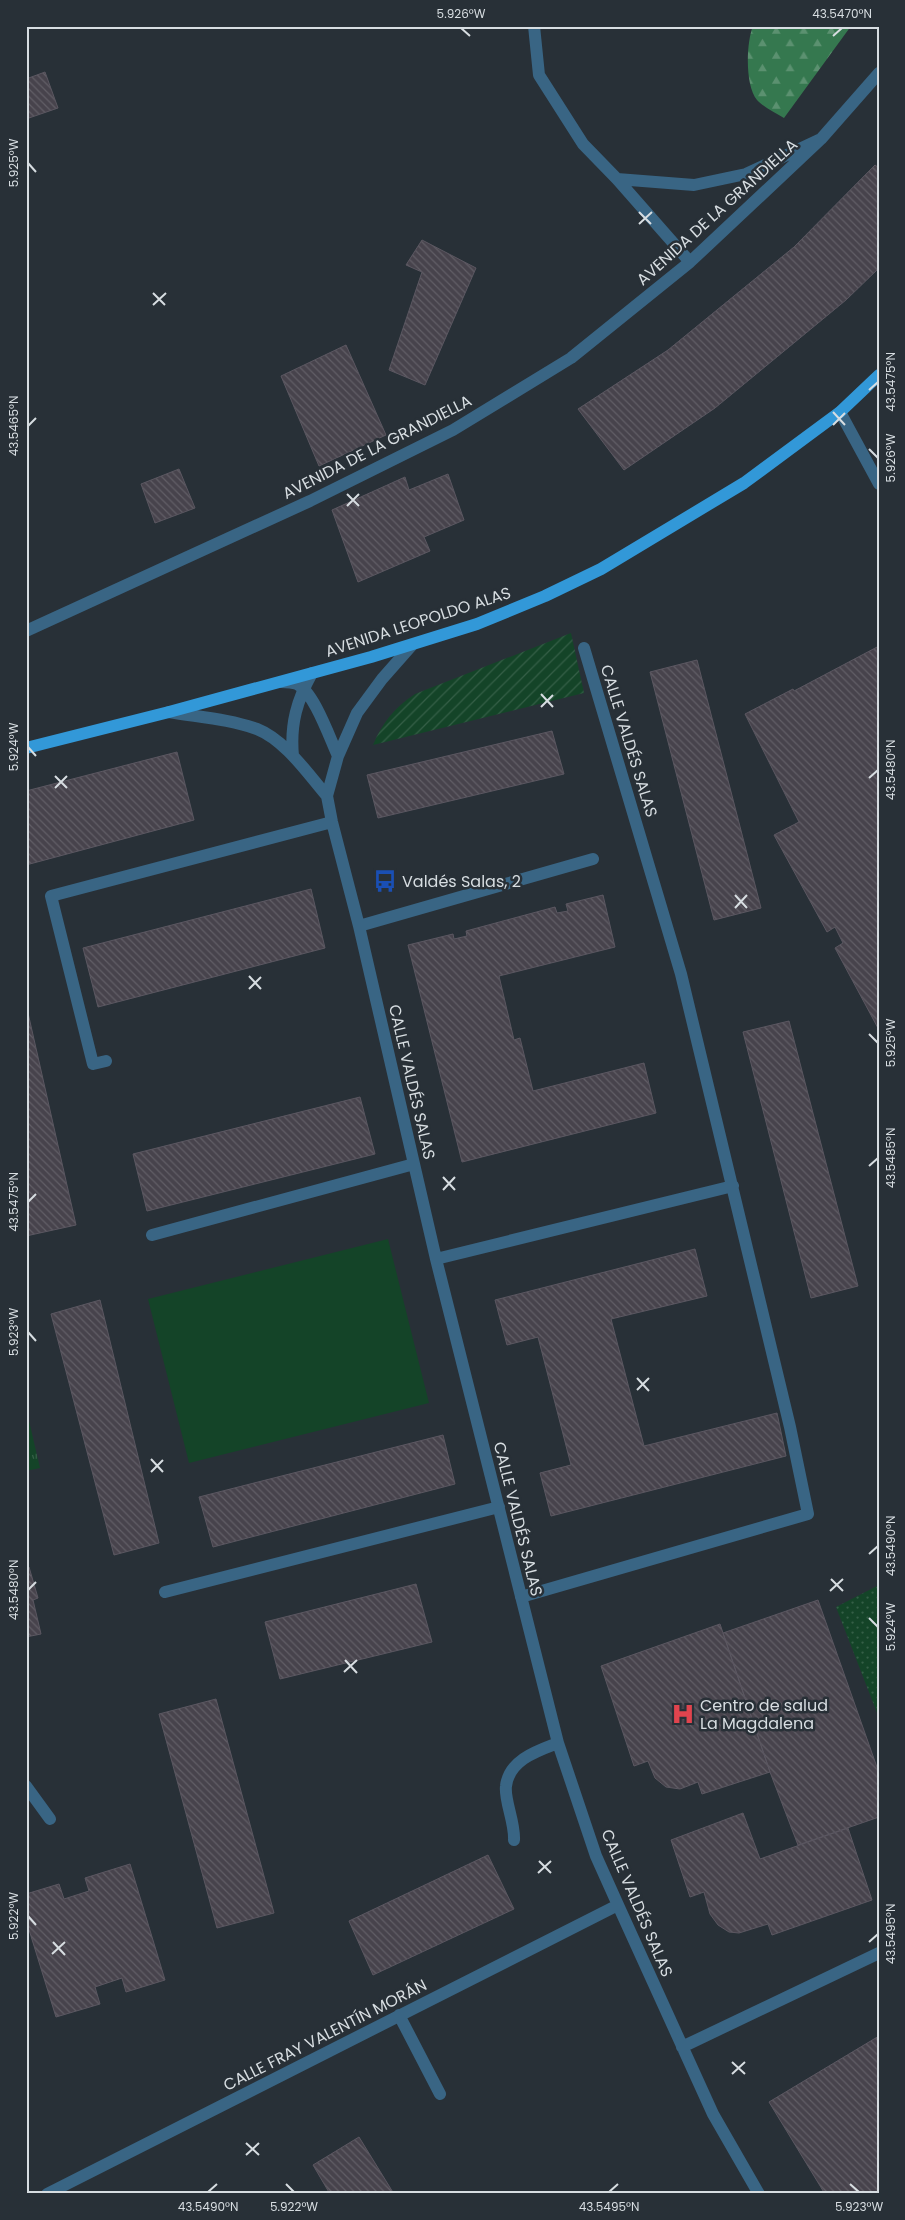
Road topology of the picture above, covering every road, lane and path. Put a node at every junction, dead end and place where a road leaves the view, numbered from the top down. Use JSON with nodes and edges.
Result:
{"nodes":[{"id":1,"x":534,"y":26,"type":"edge"},
{"id":2,"x":879,"y":73,"type":"edge"},
{"id":3,"x":821,"y":139,"type":"junction"},
{"id":4,"x":617,"y":179,"type":"junction"},
{"id":5,"x":690,"y":262,"type":"junction"},
{"id":6,"x":879,"y":375,"type":"edge"},
{"id":7,"x":840,"y":412,"type":"junction"},
{"id":8,"x":879,"y":484,"type":"edge"},
{"id":9,"x":26,"y":632,"type":"edge"},
{"id":10,"x":412,"y":644,"type":"junction"},
{"id":11,"x":584,"y":648,"type":"dead end"},
{"id":12,"x":312,"y":673,"type":"junction"},
{"id":13,"x":280,"y":681,"type":"junction"},
{"id":14,"x":303,"y":690,"type":"junction"},
{"id":15,"x":169,"y":712,"type":"junction"},
{"id":16,"x":26,"y":748,"type":"edge"},
{"id":17,"x":293,"y":756,"type":"junction"},
{"id":18,"x":338,"y":756,"type":"junction"},
{"id":19,"x":327,"y":796,"type":"junction"},
{"id":20,"x":332,"y":822,"type":"junction"},
{"id":21,"x":593,"y":859,"type":"dead end"},
{"id":22,"x":359,"y":926,"type":"junction"},
{"id":23,"x":106,"y":1061,"type":"dead end"},
{"id":24,"x":414,"y":1164,"type":"junction"},
{"id":25,"x":733,"y":1186,"type":"junction"},
{"id":26,"x":152,"y":1235,"type":"dead end"},
{"id":27,"x":436,"y":1259,"type":"junction"},
{"id":28,"x":498,"y":1507,"type":"junction"},
{"id":29,"x":165,"y":1592,"type":"dead end"},
{"id":30,"x":521,"y":1597,"type":"junction"},
{"id":31,"x":558,"y":1743,"type":"junction"},
{"id":32,"x":26,"y":1786,"type":"edge"},
{"id":33,"x":50,"y":1819,"type":"dead end"},
{"id":34,"x":514,"y":1840,"type":"dead end"},
{"id":35,"x":618,"y":1905,"type":"junction"},
{"id":36,"x":879,"y":1953,"type":"edge"},
{"id":37,"x":399,"y":2015,"type":"junction"},
{"id":38,"x":682,"y":2047,"type":"junction"},
{"id":39,"x":440,"y":2094,"type":"dead end"},
{"id":40,"x":47,"y":2194,"type":"edge"},
{"id":41,"x":759,"y":2194,"type":"edge"}],
"edges":[{"from":1,"to":4,"type":"street"},
{"from":2,"to":3,"type":"street","name":"AVENIDA DE LA GRANDIELLA"},
{"from":3,"to":4,"type":"street"},
{"from":3,"to":5,"type":"street","name":"AVENIDA DE LA GRANDIELLA"},
{"from":4,"to":5,"type":"street"},
{"from":5,"to":9,"type":"street","name":"AVENIDA DE LA GRANDIELLA"},
{"from":6,"to":7,"type":"main road","name":"AVENIDA LEOPOLDO ALAS"},
{"from":7,"to":8,"type":"street"},
{"from":7,"to":10,"type":"main road","name":"AVENIDA LEOPOLDO ALAS"},
{"from":10,"to":12,"type":"main road","name":"AVENIDA LEOPOLDO ALAS"},
{"from":10,"to":18,"type":"street","name":"CALLE VALDÉS SALAS"},
{"from":11,"to":25,"type":"street","name":"CALLE VALDÉS SALAS"},
{"from":12,"to":13,"type":"main road","name":"AVENIDA LEOPOLDO ALAS"},
{"from":12,"to":14,"type":"street"},
{"from":13,"to":14,"type":"street"},
{"from":13,"to":15,"type":"main road","name":"AVENIDA LEOPOLDO ALAS"},
{"from":14,"to":17,"type":"street"},
{"from":14,"to":18,"type":"street"},
{"from":15,"to":16,"type":"main road","name":"AVENIDA LEOPOLDO ALAS"},
{"from":15,"to":17,"type":"street","name":"CALLE VALDÉS SALAS"},
{"from":17,"to":19,"type":"street","name":"CALLE VALDÉS SALAS"},
{"from":18,"to":19,"type":"street","name":"CALLE VALDÉS SALAS"},
{"from":19,"to":20,"type":"street","name":"CALLE VALDÉS SALAS"},
{"from":20,"to":22,"type":"street","name":"CALLE VALDÉS SALAS"},
{"from":20,"to":23,"type":"street"},
{"from":21,"to":22,"type":"street"},
{"from":22,"to":24,"type":"street","name":"CALLE VALDÉS SALAS"},
{"from":24,"to":26,"type":"street"},
{"from":24,"to":27,"type":"street","name":"CALLE VALDÉS SALAS"},
{"from":25,"to":27,"type":"street"},
{"from":25,"to":30,"type":"street","name":"CALLE VALDÉS SALAS"},
{"from":27,"to":28,"type":"street","name":"CALLE VALDÉS SALAS"},
{"from":28,"to":29,"type":"street"},
{"from":28,"to":30,"type":"street","name":"CALLE VALDÉS SALAS"},
{"from":30,"to":31,"type":"street","name":"CALLE VALDÉS SALAS"},
{"from":31,"to":34,"type":"street"},
{"from":31,"to":35,"type":"street","name":"CALLE VALDÉS SALAS"},
{"from":32,"to":33,"type":"street"},
{"from":35,"to":37,"type":"street","name":"CALLE FRAY VALENTÍN MORÁN"},
{"from":35,"to":38,"type":"street","name":"CALLE VALDÉS SALAS"},
{"from":36,"to":38,"type":"street"},
{"from":37,"to":39,"type":"street"},
{"from":37,"to":40,"type":"street","name":"CALLE FRAY VALENTÍN MORÁN"},
{"from":38,"to":41,"type":"street","name":"CALLE VALDÉS SALAS"}]}
